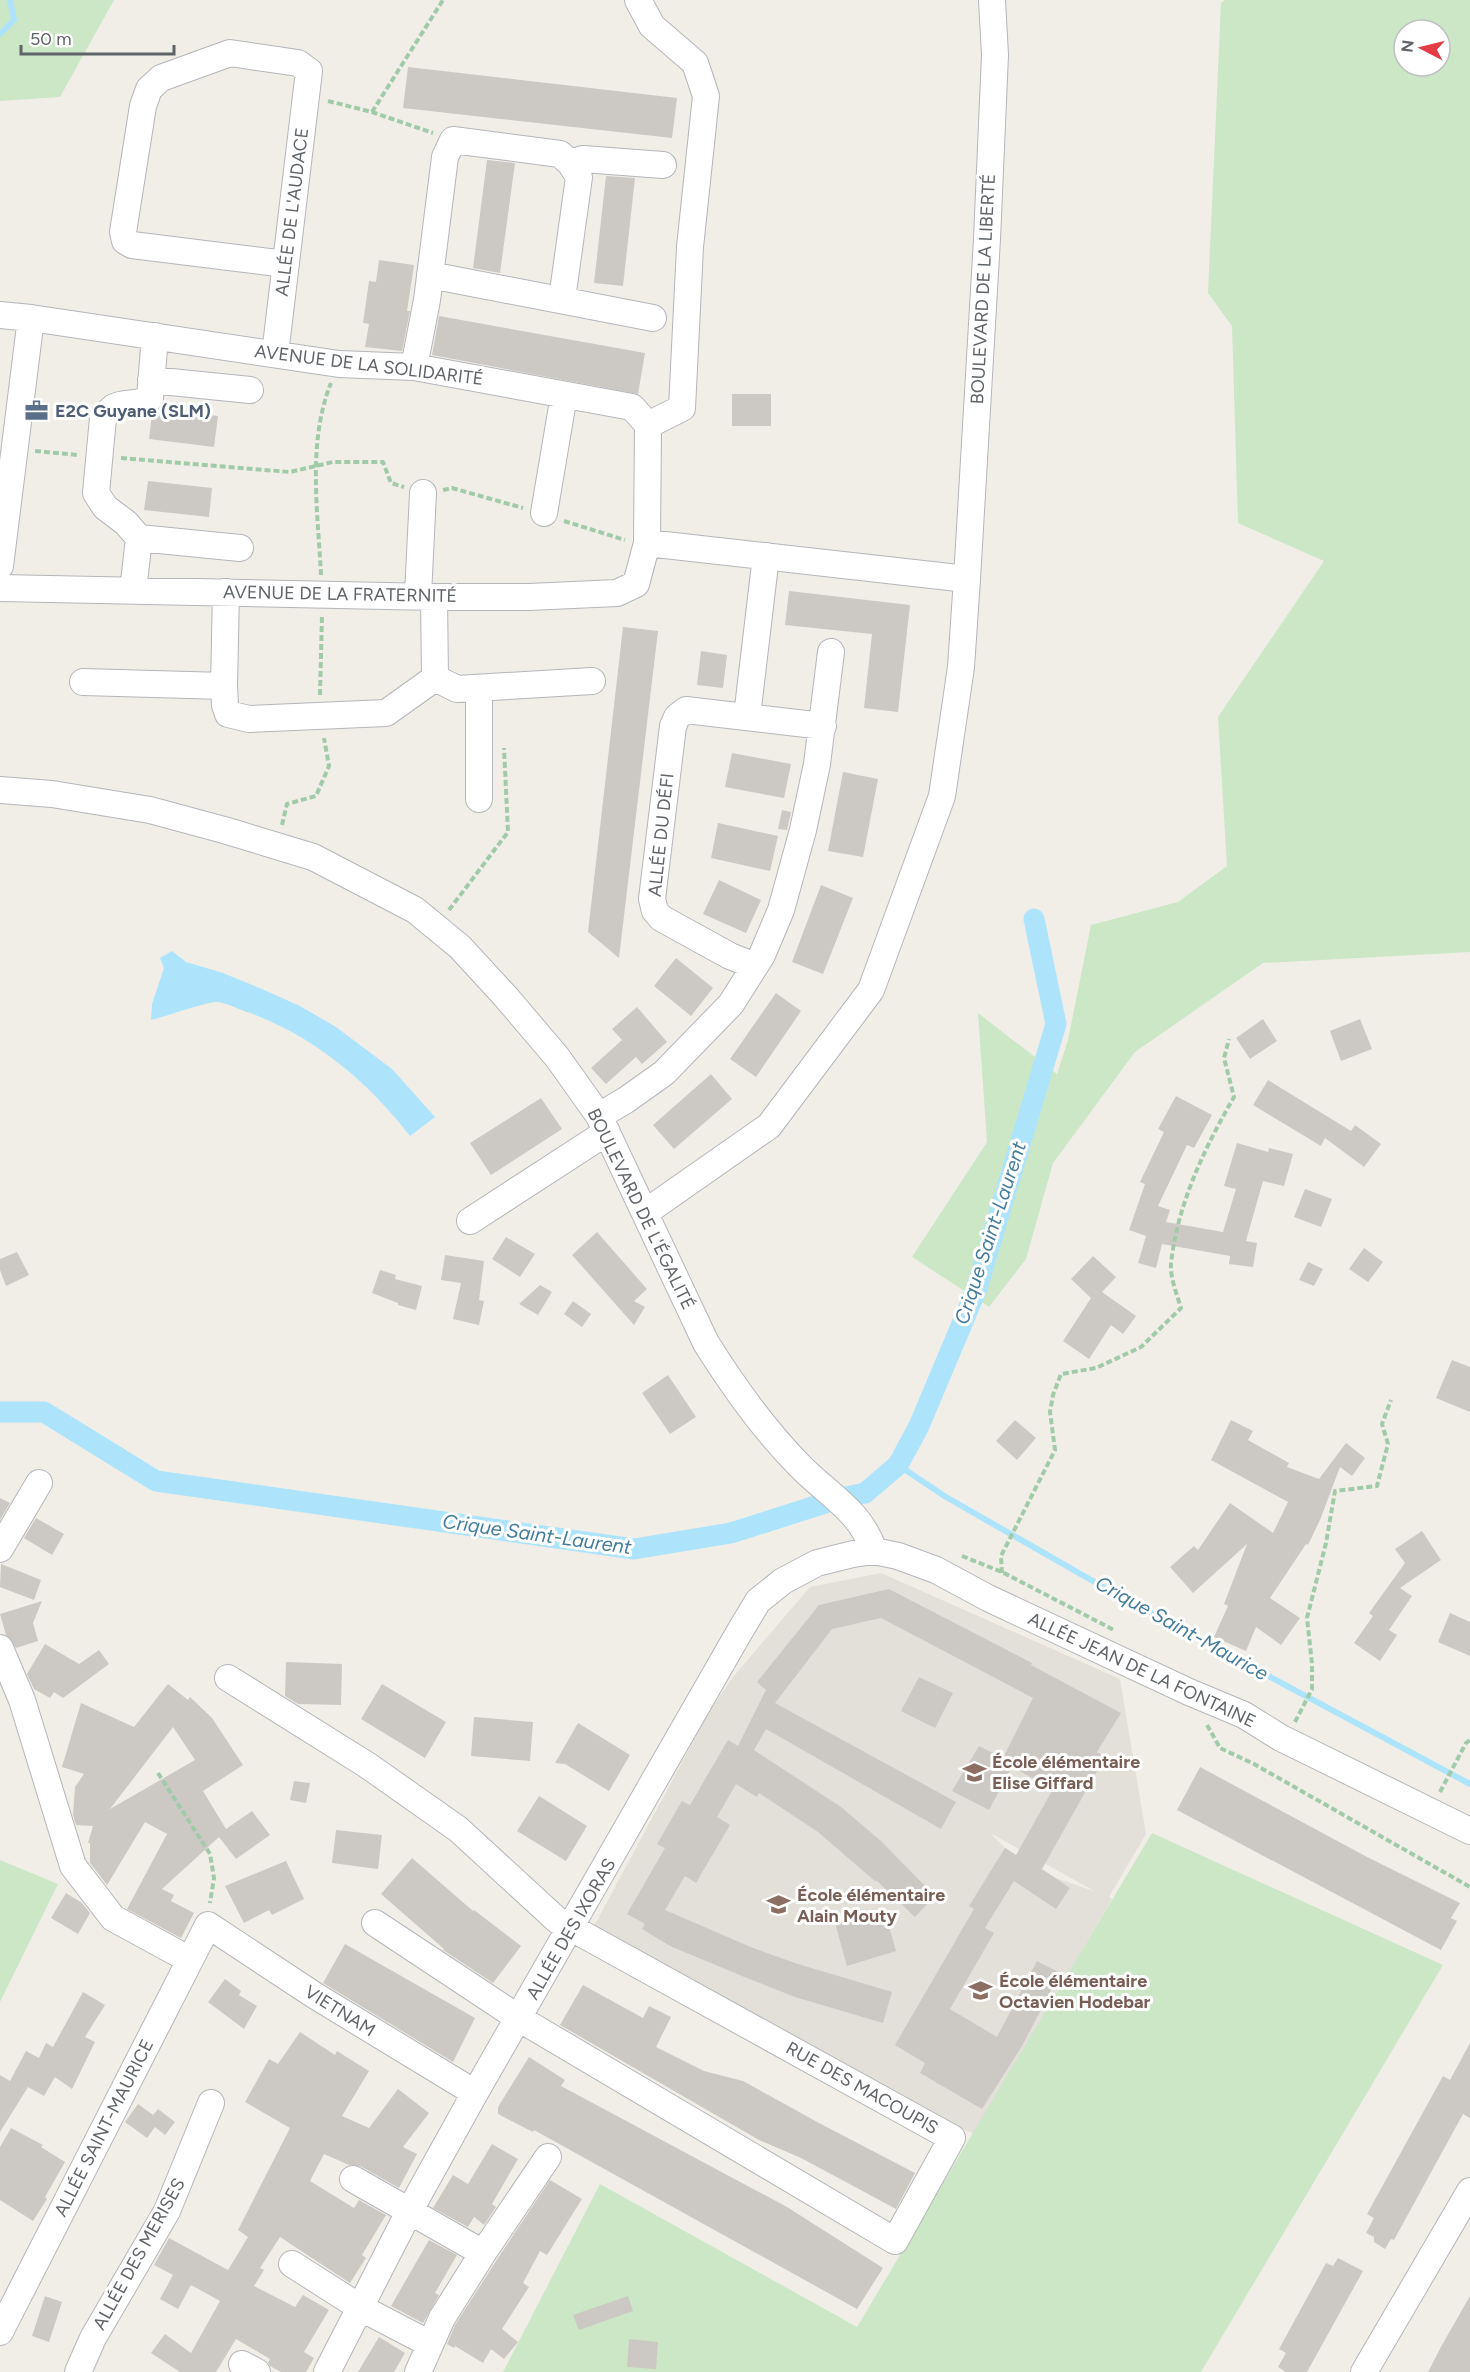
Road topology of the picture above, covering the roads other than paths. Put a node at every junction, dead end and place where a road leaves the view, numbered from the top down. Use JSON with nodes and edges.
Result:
{"nodes":[{"id":1,"x":638,"y":0,"type":"edge"},
{"id":2,"x":992,"y":0,"type":"edge"},
{"id":3,"x":570,"y":163,"type":"junction"},
{"id":4,"x":663,"y":165,"type":"dead end"},
{"id":5,"x":286,"y":264,"type":"junction"},
{"id":6,"x":430,"y":275,"type":"junction"},
{"id":7,"x":562,"y":299,"type":"junction"},
{"id":8,"x":0,"y":315,"type":"edge"},
{"id":9,"x":31,"y":318,"type":"junction"},
{"id":10,"x":652,"y":318,"type":"dead end"},
{"id":11,"x":155,"y":336,"type":"junction"},
{"id":12,"x":275,"y":354,"type":"junction"},
{"id":13,"x":414,"y":367,"type":"junction"},
{"id":14,"x":151,"y":380,"type":"junction"},
{"id":15,"x":250,"y":390,"type":"dead end"},
{"id":16,"x":564,"y":395,"type":"junction"},
{"id":17,"x":648,"y":424,"type":"junction"},
{"id":18,"x":423,"y":493,"type":"road end"},
{"id":19,"x":544,"y":513,"type":"road end"},
{"id":20,"x":139,"y":538,"type":"junction"},
{"id":21,"x":647,"y":543,"type":"junction"},
{"id":22,"x":240,"y":548,"type":"dead end"},
{"id":23,"x":766,"y":556,"type":"junction"},
{"id":24,"x":0,"y":566,"type":"edge"},
{"id":25,"x":967,"y":579,"type":"junction"},
{"id":26,"x":0,"y":588,"type":"edge"},
{"id":27,"x":133,"y":591,"type":"junction"},
{"id":28,"x":226,"y":592,"type":"junction"},
{"id":29,"x":426,"y":596,"type":"junction"},
{"id":30,"x":831,"y":652,"type":"dead end"},
{"id":31,"x":435,"y":678,"type":"junction"},
{"id":32,"x":592,"y":681,"type":"dead end"},
{"id":33,"x":83,"y":682,"type":"dead end"},
{"id":34,"x":224,"y":686,"type":"junction"},
{"id":35,"x":479,"y":688,"type":"junction"},
{"id":36,"x":747,"y":716,"type":"junction"},
{"id":37,"x":823,"y":726,"type":"junction"},
{"id":38,"x":0,"y":790,"type":"edge"},
{"id":39,"x":479,"y":799,"type":"dead end"},
{"id":40,"x":755,"y":966,"type":"junction"},
{"id":41,"x":603,"y":1124,"type":"junction"},
{"id":42,"x":646,"y":1212,"type":"junction"},
{"id":43,"x":470,"y":1221,"type":"dead end"},
{"id":44,"x":39,"y":1483,"type":"dead end"},
{"id":45,"x":0,"y":1549,"type":"edge"},
{"id":46,"x":874,"y":1551,"type":"junction"},
{"id":47,"x":0,"y":1648,"type":"edge"},
{"id":48,"x":228,"y":1678,"type":"dead end"},
{"id":49,"x":1470,"y":1831,"type":"edge"},
{"id":50,"x":375,"y":1923,"type":"dead end"},
{"id":51,"x":208,"y":1924,"type":"joint"},
{"id":52,"x":571,"y":1928,"type":"junction"},
{"id":53,"x":190,"y":1960,"type":"junction"},
{"id":54,"x":520,"y":2019,"type":"junction"},
{"id":55,"x":475,"y":2093,"type":"junction"},
{"id":56,"x":212,"y":2103,"type":"dead end"},
{"id":57,"x":549,"y":2157,"type":"dead end"},
{"id":58,"x":352,"y":2179,"type":"dead end"},
{"id":59,"x":1467,"y":2201,"type":"edge"},
{"id":60,"x":410,"y":2210,"type":"junction"},
{"id":61,"x":483,"y":2253,"type":"junction"},
{"id":62,"x":292,"y":2264,"type":"dead end"},
{"id":63,"x":361,"y":2308,"type":"junction"},
{"id":64,"x":0,"y":2332,"type":"edge"},
{"id":65,"x":430,"y":2344,"type":"junction"},
{"id":66,"x":78,"y":2372,"type":"edge"},
{"id":67,"x":327,"y":2372,"type":"edge"},
{"id":68,"x":418,"y":2372,"type":"edge"},
{"id":69,"x":1364,"y":2372,"type":"edge"}],
"edges":[{"from":1,"to":17,"type":"street"},
{"from":2,"to":25,"type":"street","name":"BOULEVARD DE LA LIBERTÉ"},
{"from":3,"to":4,"type":"street"},
{"from":3,"to":6,"type":"street"},
{"from":3,"to":7,"type":"street"},
{"from":5,"to":5,"type":"street","name":"ALLÉE DE L'AUDACE"},
{"from":5,"to":12,"type":"street","name":"ALLÉE DE L'AUDACE"},
{"from":6,"to":7,"type":"street"},
{"from":6,"to":13,"type":"street"},
{"from":7,"to":10,"type":"street"},
{"from":8,"to":9,"type":"street","name":"AVENUE DE LA SOLIDARITÉ"},
{"from":9,"to":11,"type":"street","name":"AVENUE DE LA SOLIDARITÉ"},
{"from":9,"to":24,"type":"street"},
{"from":11,"to":12,"type":"street","name":"AVENUE DE LA SOLIDARITÉ"},
{"from":11,"to":14,"type":"street"},
{"from":12,"to":13,"type":"street","name":"AVENUE DE LA SOLIDARITÉ"},
{"from":13,"to":16,"type":"street","name":"AVENUE DE LA SOLIDARITÉ"},
{"from":14,"to":15,"type":"street"},
{"from":14,"to":20,"type":"street"},
{"from":16,"to":17,"type":"street","name":"AVENUE DE LA SOLIDARITÉ"},
{"from":16,"to":19,"type":"street"},
{"from":17,"to":21,"type":"street"},
{"from":18,"to":29,"type":"street"},
{"from":20,"to":22,"type":"street"},
{"from":20,"to":27,"type":"street"},
{"from":21,"to":23,"type":"street"},
{"from":21,"to":29,"type":"street","name":"AVENUE DE LA FRATERNITÉ"},
{"from":23,"to":25,"type":"street"},
{"from":23,"to":36,"type":"street"},
{"from":25,"to":42,"type":"street","name":"BOULEVARD DE LA LIBERTÉ"},
{"from":26,"to":27,"type":"street","name":"AVENUE DE LA FRATERNITÉ"},
{"from":27,"to":28,"type":"street","name":"AVENUE DE LA FRATERNITÉ"},
{"from":28,"to":29,"type":"street","name":"AVENUE DE LA FRATERNITÉ"},
{"from":28,"to":34,"type":"street"},
{"from":29,"to":31,"type":"street"},
{"from":30,"to":37,"type":"street"},
{"from":31,"to":34,"type":"street"},
{"from":31,"to":35,"type":"street"},
{"from":32,"to":35,"type":"street"},
{"from":33,"to":34,"type":"street"},
{"from":35,"to":39,"type":"street"},
{"from":36,"to":37,"type":"street","name":"ALLÉE DU DÉFI"},
{"from":36,"to":40,"type":"street","name":"ALLÉE DU DÉFI"},
{"from":37,"to":40,"type":"street"},
{"from":38,"to":41,"type":"street","name":"BOULEVARD DE L'ÉGALITÉ"},
{"from":40,"to":41,"type":"street"},
{"from":41,"to":42,"type":"street","name":"BOULEVARD DE L'ÉGALITÉ"},
{"from":41,"to":43,"type":"street"},
{"from":42,"to":46,"type":"street","name":"BOULEVARD DE L'ÉGALITÉ"},
{"from":44,"to":45,"type":"street"},
{"from":46,"to":49,"type":"street","name":"ALLÉE JEAN DE LA FONTAINE"},
{"from":46,"to":52,"type":"street","name":"ALLÉE DES IXORAS"},
{"from":47,"to":53,"type":"street"},
{"from":48,"to":52,"type":"street"},
{"from":50,"to":54,"type":"street"},
{"from":51,"to":53,"type":"street","name":"ALLÉE SAINT-MAURICE"},
{"from":51,"to":55,"type":"street","name":"VIETNAM"},
{"from":52,"to":54,"type":"street","name":"ALLÉE DES IXORAS"},
{"from":52,"to":54,"type":"street","name":"RUE DES MACOUPIS"},
{"from":53,"to":64,"type":"street","name":"ALLÉE SAINT-MAURICE"},
{"from":54,"to":55,"type":"street","name":"ALLÉE DES IXORAS"},
{"from":55,"to":60,"type":"street","name":"ALLÉE DES IXORAS"},
{"from":56,"to":66,"type":"street","name":"ALLÉE DES MERISES"},
{"from":57,"to":61,"type":"street"},
{"from":58,"to":60,"type":"street"},
{"from":59,"to":69,"type":"street"},
{"from":60,"to":61,"type":"street"},
{"from":60,"to":63,"type":"street","name":"ALLÉE DES IXORAS"},
{"from":61,"to":65,"type":"street"},
{"from":62,"to":63,"type":"street"},
{"from":63,"to":65,"type":"street"},
{"from":63,"to":67,"type":"street","name":"ALLÉE DES IXORAS"},
{"from":65,"to":68,"type":"street"}]}
